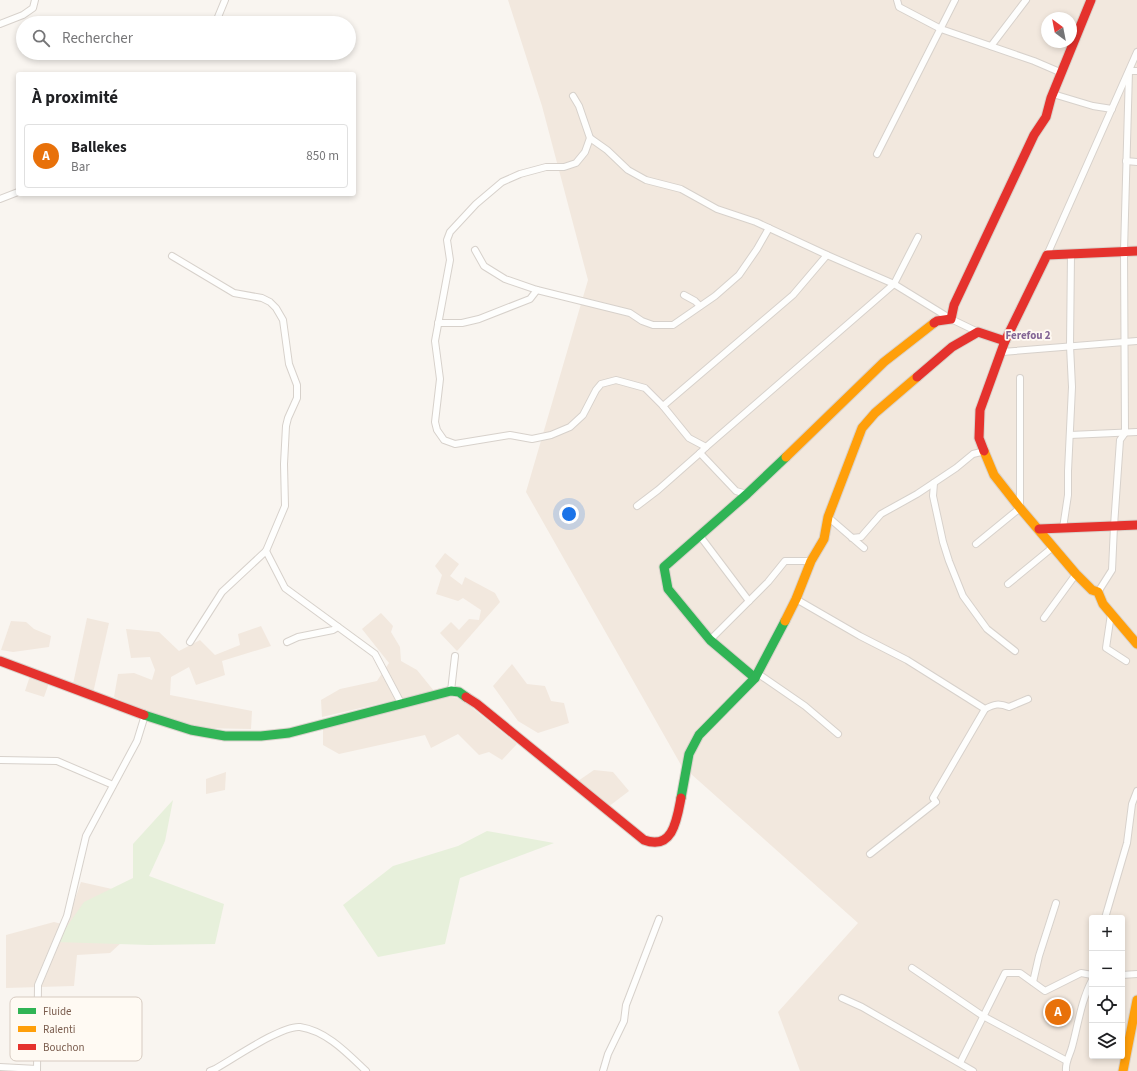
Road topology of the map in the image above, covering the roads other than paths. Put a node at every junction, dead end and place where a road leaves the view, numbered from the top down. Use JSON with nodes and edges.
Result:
{"nodes":[{"id":1,"x":35,"y":0,"type":"edge"},
{"id":2,"x":225,"y":0,"type":"edge"},
{"id":3,"x":897,"y":0,"type":"edge"},
{"id":4,"x":955,"y":0,"type":"edge"},
{"id":5,"x":1026,"y":0,"type":"edge"},
{"id":6,"x":1091,"y":0,"type":"edge"},
{"id":7,"x":21,"y":16,"type":"edge"},
{"id":8,"x":218,"y":16,"type":"edge"},
{"id":9,"x":16,"y":18,"type":"edge"},
{"id":10,"x":0,"y":24,"type":"edge"},
{"id":11,"x":941,"y":29,"type":"junction"},
{"id":12,"x":991,"y":46,"type":"junction"},
{"id":13,"x":1137,"y":52,"type":"edge"},
{"id":14,"x":1129,"y":71,"type":"junction"},
{"id":15,"x":1137,"y":71,"type":"edge"},
{"id":16,"x":1062,"y":73,"type":"junction"},
{"id":17,"x":1053,"y":94,"type":"junction"},
{"id":18,"x":573,"y":96,"type":"dead end"},
{"id":19,"x":1112,"y":109,"type":"junction"},
{"id":20,"x":590,"y":138,"type":"junction"},
{"id":21,"x":877,"y":154,"type":"dead end"},
{"id":22,"x":1126,"y":162,"type":"junction"},
{"id":23,"x":1137,"y":162,"type":"edge"},
{"id":24,"x":16,"y":193,"type":"edge"},
{"id":25,"x":0,"y":199,"type":"edge"},
{"id":26,"x":769,"y":228,"type":"junction"},
{"id":27,"x":918,"y":237,"type":"dead end"},
{"id":28,"x":475,"y":250,"type":"dead end"},
{"id":29,"x":1124,"y":251,"type":"junction"},
{"id":30,"x":1137,"y":251,"type":"edge"},
{"id":31,"x":1071,"y":254,"type":"junction"},
{"id":32,"x":826,"y":255,"type":"junction"},
{"id":33,"x":1047,"y":255,"type":"junction"},
{"id":34,"x":172,"y":256,"type":"dead end"},
{"id":35,"x":894,"y":284,"type":"junction"},
{"id":36,"x":537,"y":290,"type":"junction"},
{"id":37,"x":684,"y":295,"type":"dead end"},
{"id":38,"x":700,"y":306,"type":"junction"},
{"id":39,"x":951,"y":319,"type":"junction"},
{"id":40,"x":438,"y":323,"type":"junction"},
{"id":41,"x":978,"y":332,"type":"junction"},
{"id":42,"x":1005,"y":341,"type":"junction"},
{"id":43,"x":1137,"y":341,"type":"edge"},
{"id":44,"x":1124,"y":342,"type":"junction"},
{"id":45,"x":1070,"y":346,"type":"junction"},
{"id":46,"x":1002,"y":352,"type":"junction"},
{"id":47,"x":1020,"y":378,"type":"dead end"},
{"id":48,"x":663,"y":406,"type":"junction"},
{"id":49,"x":1125,"y":432,"type":"junction"},
{"id":50,"x":1137,"y":432,"type":"edge"},
{"id":51,"x":1070,"y":435,"type":"junction"},
{"id":52,"x":706,"y":447,"type":"junction"},
{"id":53,"x":985,"y":451,"type":"junction"},
{"id":54,"x":700,"y":454,"type":"junction"},
{"id":55,"x":934,"y":483,"type":"junction"},
{"id":56,"x":747,"y":494,"type":"junction"},
{"id":57,"x":636,"y":506,"type":"dead end"},
{"id":58,"x":1020,"y":508,"type":"junction"},
{"id":59,"x":828,"y":517,"type":"junction"},
{"id":60,"x":1137,"y":525,"type":"edge"},
{"id":61,"x":1114,"y":526,"type":"junction"},
{"id":62,"x":1063,"y":528,"type":"junction"},
{"id":63,"x":1039,"y":530,"type":"junction"},
{"id":64,"x":700,"y":536,"type":"junction"},
{"id":65,"x":852,"y":538,"type":"junction"},
{"id":66,"x":976,"y":544,"type":"dead end"},
{"id":67,"x":1053,"y":546,"type":"junction"},
{"id":68,"x":864,"y":548,"type":"dead end"},
{"id":69,"x":266,"y":552,"type":"junction"},
{"id":70,"x":811,"y":561,"type":"junction"},
{"id":71,"x":1076,"y":574,"type":"junction"},
{"id":72,"x":1008,"y":584,"type":"dead end"},
{"id":73,"x":1098,"y":592,"type":"junction"},
{"id":74,"x":796,"y":599,"type":"junction"},
{"id":75,"x":749,"y":601,"type":"junction"},
{"id":76,"x":1111,"y":614,"type":"junction"},
{"id":77,"x":1044,"y":618,"type":"dead end"},
{"id":78,"x":338,"y":626,"type":"junction"},
{"id":79,"x":710,"y":640,"type":"junction"},
{"id":80,"x":190,"y":642,"type":"dead end"},
{"id":81,"x":287,"y":642,"type":"dead end"},
{"id":82,"x":1137,"y":644,"type":"edge"},
{"id":83,"x":1015,"y":651,"type":"dead end"},
{"id":84,"x":454,"y":656,"type":"dead end"},
{"id":85,"x":0,"y":661,"type":"edge"},
{"id":86,"x":1126,"y":661,"type":"dead end"},
{"id":87,"x":756,"y":675,"type":"junction"},
{"id":88,"x":451,"y":691,"type":"junction"},
{"id":89,"x":1028,"y":699,"type":"dead end"},
{"id":90,"x":401,"y":703,"type":"junction"},
{"id":91,"x":985,"y":709,"type":"junction"},
{"id":92,"x":145,"y":716,"type":"junction"},
{"id":93,"x":838,"y":734,"type":"dead end"},
{"id":94,"x":0,"y":760,"type":"edge"},
{"id":95,"x":113,"y":785,"type":"junction"},
{"id":96,"x":1137,"y":791,"type":"edge"},
{"id":97,"x":870,"y":854,"type":"dead end"},
{"id":98,"x":1056,"y":903,"type":"dead end"},
{"id":99,"x":1106,"y":915,"type":"edge"},
{"id":100,"x":659,"y":919,"type":"dead end"},
{"id":101,"x":912,"y":968,"type":"dead end"},
{"id":102,"x":1089,"y":974,"type":"edge"},
{"id":103,"x":1137,"y":974,"type":"edge"},
{"id":104,"x":1125,"y":975,"type":"edge"},
{"id":105,"x":1033,"y":982,"type":"junction"},
{"id":106,"x":1089,"y":986,"type":"edge"},
{"id":107,"x":38,"y":997,"type":"edge"},
{"id":108,"x":842,"y":998,"type":"dead end"},
{"id":109,"x":1137,"y":1000,"type":"edge"},
{"id":110,"x":983,"y":1016,"type":"junction"},
{"id":111,"x":1067,"y":1061,"type":"junction"},
{"id":112,"x":960,"y":1063,"type":"junction"},
{"id":113,"x":0,"y":1067,"type":"edge"},
{"id":114,"x":37,"y":1070,"type":"edge"},
{"id":115,"x":210,"y":1071,"type":"edge"},
{"id":116,"x":366,"y":1071,"type":"edge"},
{"id":117,"x":603,"y":1071,"type":"edge"},
{"id":118,"x":972,"y":1071,"type":"edge"},
{"id":119,"x":1066,"y":1071,"type":"edge"},
{"id":120,"x":1123,"y":1071,"type":"edge"}],
"edges":[{"from":1,"to":7,"type":"street"},
{"from":2,"to":8,"type":"street"},
{"from":3,"to":11,"type":"street"},
{"from":4,"to":11,"type":"street"},
{"from":5,"to":12,"type":"street"},
{"from":6,"to":16,"type":"street"},
{"from":9,"to":10,"type":"street"},
{"from":11,"to":12,"type":"street"},
{"from":11,"to":21,"type":"street"},
{"from":12,"to":16,"type":"street"},
{"from":13,"to":14,"type":"street"},
{"from":14,"to":15,"type":"street"},
{"from":14,"to":19,"type":"street"},
{"from":14,"to":22,"type":"street"},
{"from":16,"to":17,"type":"street"},
{"from":17,"to":19,"type":"street"},
{"from":17,"to":39,"type":"street"},
{"from":18,"to":20,"type":"street"},
{"from":19,"to":33,"type":"street"},
{"from":20,"to":26,"type":"street"},
{"from":20,"to":40,"type":"street"},
{"from":22,"to":23,"type":"street"},
{"from":22,"to":29,"type":"street"},
{"from":24,"to":25,"type":"street"},
{"from":26,"to":32,"type":"street"},
{"from":26,"to":38,"type":"street"},
{"from":27,"to":35,"type":"street"},
{"from":28,"to":36,"type":"street"},
{"from":29,"to":30,"type":"street"},
{"from":29,"to":31,"type":"street"},
{"from":29,"to":44,"type":"street"},
{"from":31,"to":33,"type":"street"},
{"from":31,"to":45,"type":"street"},
{"from":32,"to":35,"type":"street"},
{"from":32,"to":48,"type":"street"},
{"from":33,"to":42,"type":"street"},
{"from":34,"to":69,"type":"street"},
{"from":35,"to":39,"type":"street"},
{"from":35,"to":52,"type":"street"},
{"from":36,"to":38,"type":"street"},
{"from":36,"to":40,"type":"street"},
{"from":37,"to":38,"type":"street"},
{"from":39,"to":41,"type":"street"},
{"from":39,"to":56,"type":"street"},
{"from":40,"to":48,"type":"street"},
{"from":41,"to":42,"type":"street"},
{"from":41,"to":59,"type":"street"},
{"from":42,"to":46,"type":"street"},
{"from":43,"to":44,"type":"street"},
{"from":44,"to":45,"type":"street"},
{"from":44,"to":49,"type":"street"},
{"from":45,"to":46,"type":"street"},
{"from":45,"to":51,"type":"street"},
{"from":46,"to":53,"type":"street"},
{"from":47,"to":58,"type":"street"},
{"from":48,"to":52,"type":"street"},
{"from":49,"to":50,"type":"street"},
{"from":49,"to":51,"type":"street"},
{"from":49,"to":61,"type":"street"},
{"from":51,"to":62,"type":"street"},
{"from":52,"to":54,"type":"street"},
{"from":53,"to":55,"type":"street"},
{"from":53,"to":58,"type":"street"},
{"from":54,"to":56,"type":"street"},
{"from":54,"to":57,"type":"street"},
{"from":55,"to":65,"type":"street"},
{"from":55,"to":83,"type":"street"},
{"from":56,"to":64,"type":"street"},
{"from":58,"to":63,"type":"street"},
{"from":58,"to":66,"type":"street"},
{"from":59,"to":65,"type":"street"},
{"from":59,"to":70,"type":"street"},
{"from":60,"to":61,"type":"street"},
{"from":61,"to":62,"type":"street"},
{"from":61,"to":73,"type":"street"},
{"from":62,"to":63,"type":"street"},
{"from":63,"to":67,"type":"street"},
{"from":64,"to":75,"type":"street"},
{"from":64,"to":79,"type":"street"},
{"from":65,"to":68,"type":"street"},
{"from":67,"to":71,"type":"street"},
{"from":67,"to":72,"type":"street"},
{"from":69,"to":78,"type":"street"},
{"from":69,"to":80,"type":"street"},
{"from":70,"to":74,"type":"street"},
{"from":70,"to":75,"type":"street"},
{"from":71,"to":73,"type":"street"},
{"from":71,"to":77,"type":"street"},
{"from":73,"to":76,"type":"street"},
{"from":74,"to":87,"type":"street"},
{"from":74,"to":91,"type":"street"},
{"from":75,"to":79,"type":"street"},
{"from":76,"to":82,"type":"street"},
{"from":76,"to":86,"type":"street"},
{"from":78,"to":81,"type":"street"},
{"from":78,"to":90,"type":"street"},
{"from":79,"to":87,"type":"street"},
{"from":84,"to":88,"type":"street"},
{"from":85,"to":92,"type":"street"},
{"from":87,"to":88,"type":"street"},
{"from":87,"to":93,"type":"street"},
{"from":88,"to":90,"type":"street"},
{"from":89,"to":91,"type":"street"},
{"from":90,"to":92,"type":"street"},
{"from":91,"to":97,"type":"street"},
{"from":92,"to":95,"type":"street"},
{"from":94,"to":95,"type":"street"},
{"from":95,"to":107,"type":"street"},
{"from":96,"to":99,"type":"street"},
{"from":98,"to":105,"type":"street"},
{"from":100,"to":117,"type":"street"},
{"from":101,"to":110,"type":"street"},
{"from":102,"to":105,"type":"street"},
{"from":103,"to":104,"type":"street"},
{"from":105,"to":110,"type":"street"},
{"from":106,"to":111,"type":"street"},
{"from":108,"to":112,"type":"street"},
{"from":109,"to":120,"type":"street"},
{"from":110,"to":111,"type":"street"},
{"from":110,"to":112,"type":"street"},
{"from":111,"to":119,"type":"street"},
{"from":112,"to":118,"type":"street"},
{"from":113,"to":114,"type":"street"},
{"from":115,"to":116,"type":"street"}]}
